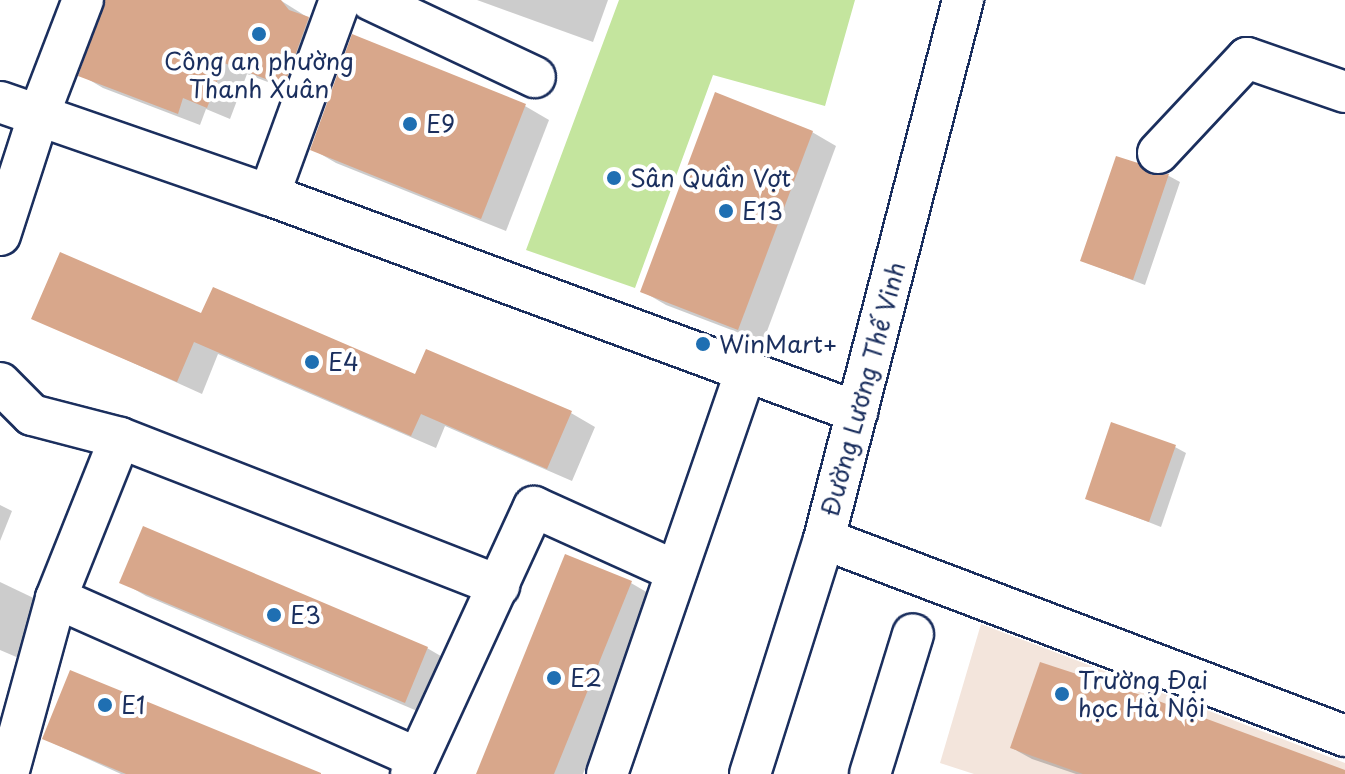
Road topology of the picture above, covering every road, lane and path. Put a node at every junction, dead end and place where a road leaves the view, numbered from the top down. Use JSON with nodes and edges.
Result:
{"nodes":[{"id":1,"x":83,"y":0,"type":"edge"},
{"id":2,"x":340,"y":0,"type":"edge"},
{"id":3,"x":371,"y":0,"type":"edge"},
{"id":4,"x":963,"y":0,"type":"edge"},
{"id":5,"x":535,"y":77,"type":"dead end"},
{"id":6,"x":1345,"y":92,"type":"edge"},
{"id":7,"x":0,"y":102,"type":"edge"},
{"id":8,"x":38,"y":117,"type":"junction"},
{"id":9,"x":1158,"y":153,"type":"dead end"},
{"id":10,"x":269,"y":195,"type":"junction"},
{"id":11,"x":0,"y":235,"type":"edge"},
{"id":12,"x":746,"y":371,"type":"junction"},
{"id":13,"x":0,"y":383,"type":"edge"},
{"id":14,"x":857,"y":412,"type":"junction"},
{"id":15,"x":120,"y":438,"type":"junction"},
{"id":16,"x":824,"y":539,"type":"junction"},
{"id":17,"x":676,"y":571,"type":"junction"},
{"id":18,"x":499,"y":586,"type":"junction"},
{"id":19,"x":56,"y":598,"type":"junction"},
{"id":20,"x":913,"y":634,"type":"dead end"},
{"id":21,"x":1345,"y":736,"type":"edge"},
{"id":22,"x":414,"y":766,"type":"edge"},
{"id":23,"x":8,"y":774,"type":"edge"},
{"id":24,"x":607,"y":774,"type":"edge"},
{"id":25,"x":750,"y":774,"type":"edge"},
{"id":26,"x":870,"y":774,"type":"edge"}],
"edges":[{"from":1,"to":8,"type":"street"},
{"from":2,"to":10,"type":"street"},
{"from":3,"to":5,"type":"street"},
{"from":4,"to":14,"type":"street","name":"Đường Lương Thế Vinh"},
{"from":6,"to":9,"type":"street"},
{"from":7,"to":8,"type":"street"},
{"from":8,"to":10,"type":"street"},
{"from":8,"to":11,"type":"street"},
{"from":10,"to":12,"type":"street"},
{"from":12,"to":14,"type":"street"},
{"from":12,"to":17,"type":"street"},
{"from":13,"to":15,"type":"street"},
{"from":14,"to":16,"type":"street","name":"Đường Lương Thế Vinh"},
{"from":15,"to":18,"type":"street"},
{"from":15,"to":19,"type":"street"},
{"from":16,"to":21,"type":"street"},
{"from":16,"to":25,"type":"street","name":"Đường Lương Thế Vinh"},
{"from":17,"to":18,"type":"street"},
{"from":17,"to":24,"type":"street"},
{"from":18,"to":22,"type":"street"},
{"from":19,"to":22,"type":"street"},
{"from":19,"to":23,"type":"street"},
{"from":20,"to":26,"type":"street"}]}
